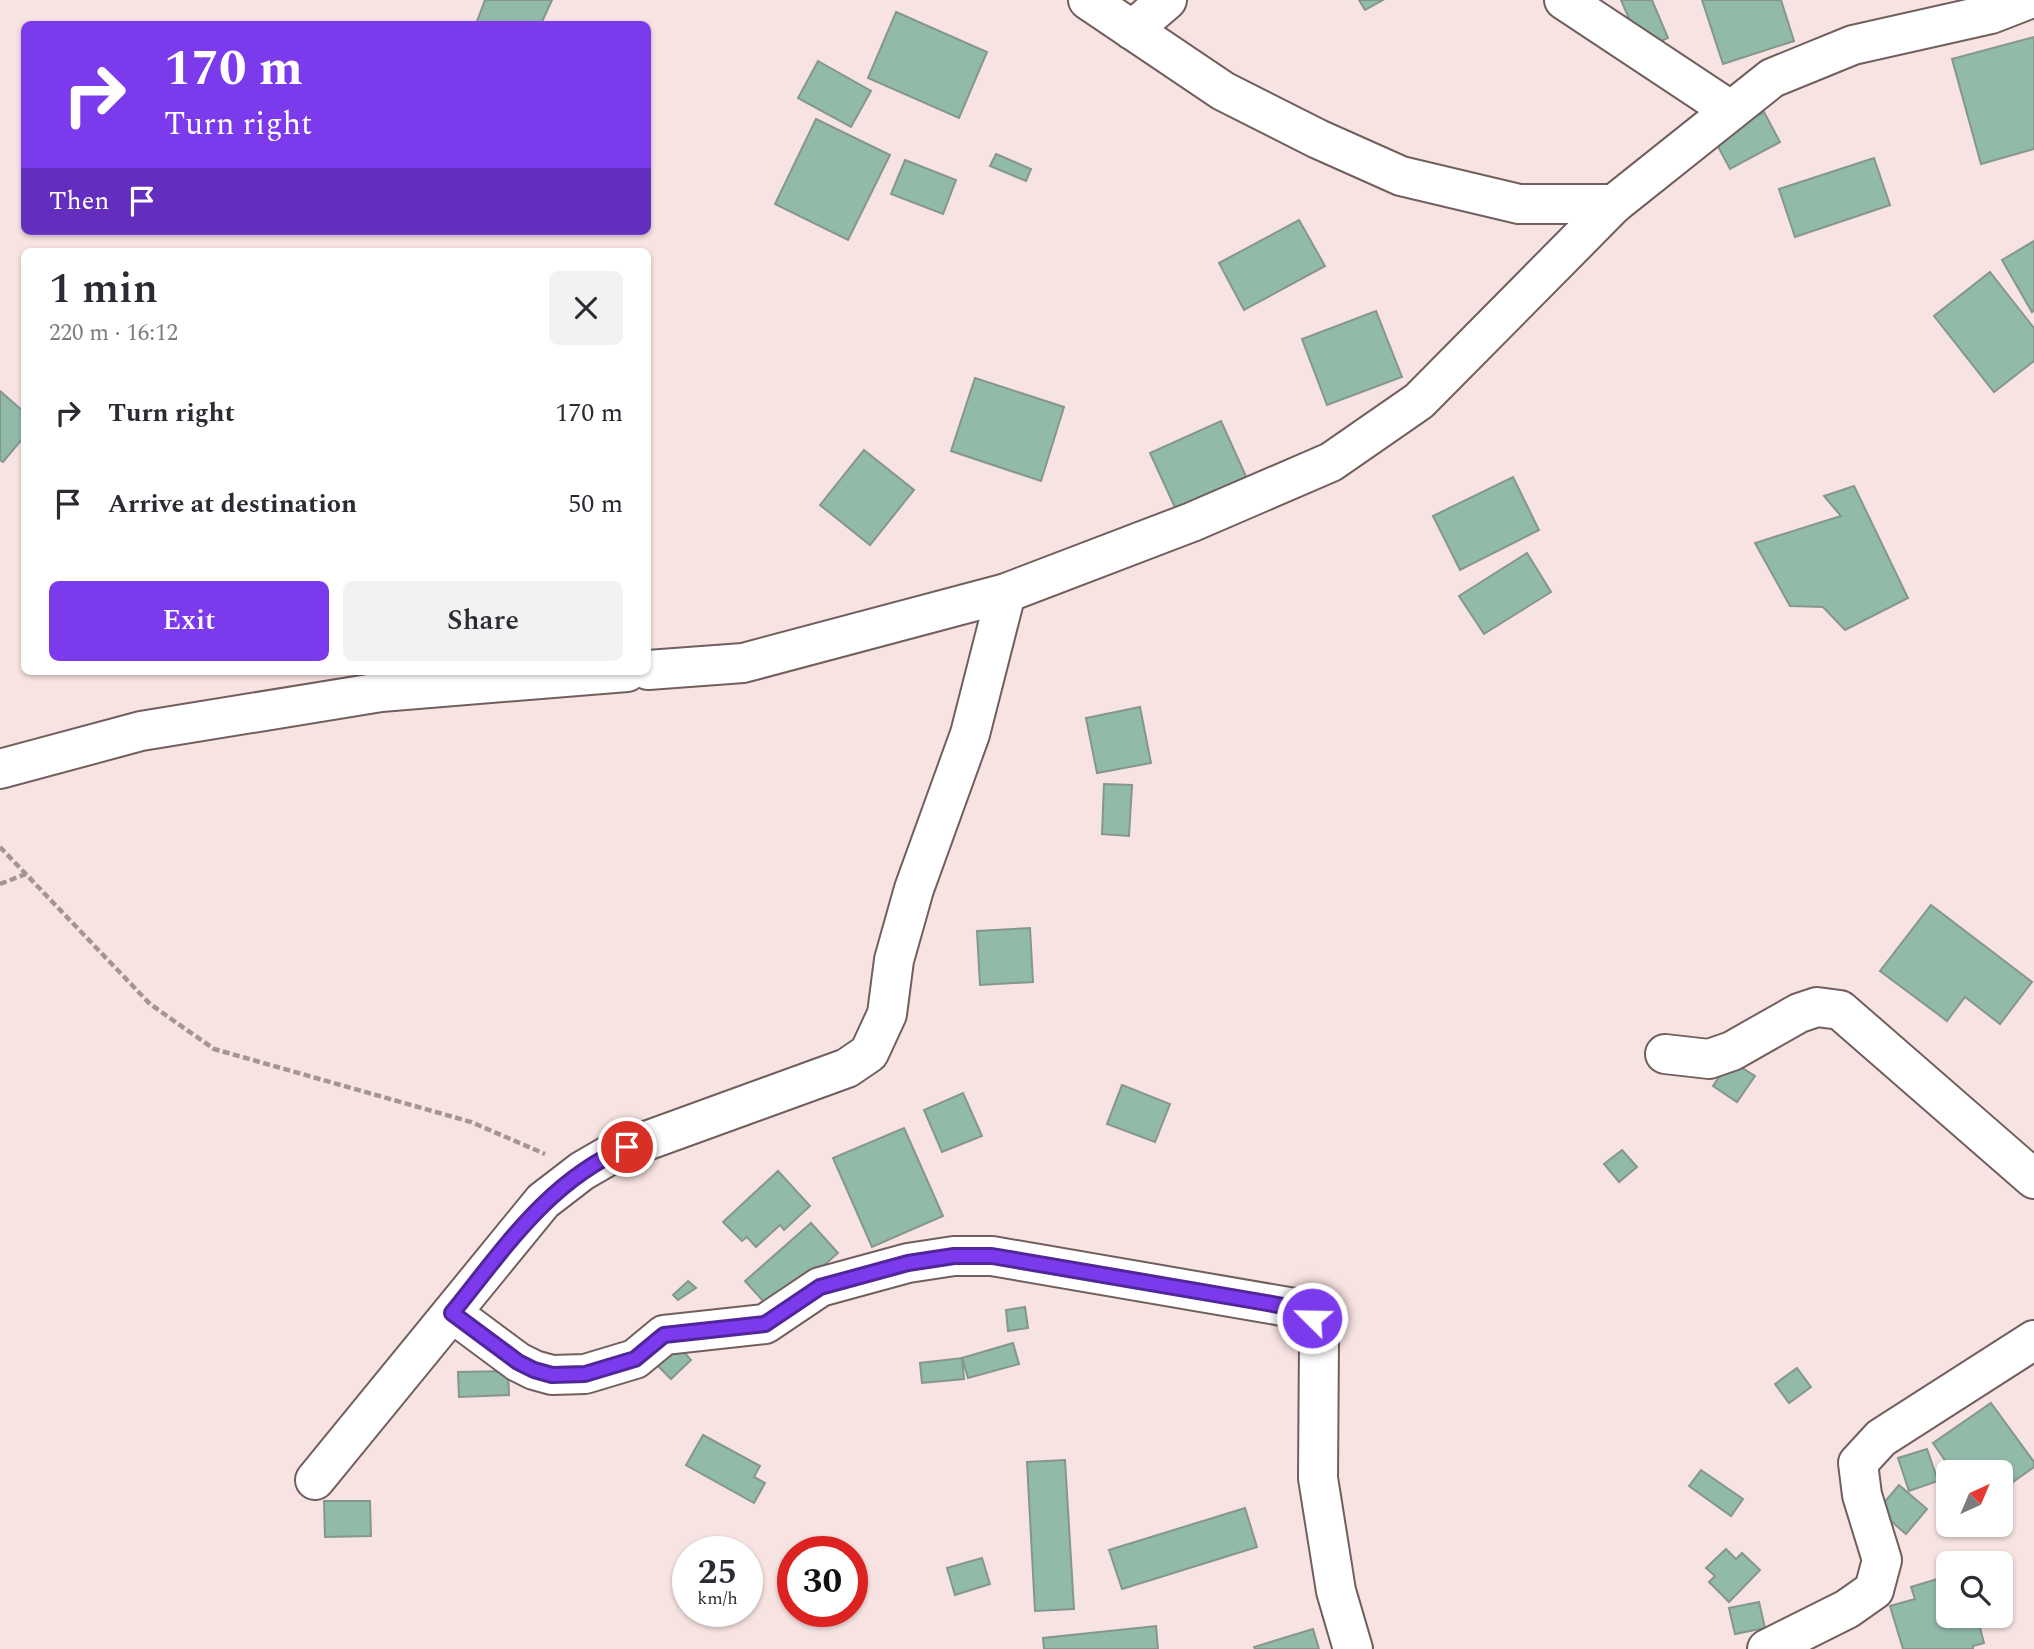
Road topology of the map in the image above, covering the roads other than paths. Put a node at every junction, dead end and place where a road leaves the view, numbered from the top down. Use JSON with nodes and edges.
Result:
{"nodes":[{"id":1,"x":1088,"y":0,"type":"edge"},
{"id":2,"x":1167,"y":0,"type":"edge"},
{"id":3,"x":1564,"y":0,"type":"edge"},
{"id":4,"x":2027,"y":0,"type":"edge"},
{"id":5,"x":1132,"y":30,"type":"junction"},
{"id":6,"x":1730,"y":110,"type":"junction"},
{"id":7,"x":1614,"y":204,"type":"junction"},
{"id":8,"x":1006,"y":593,"type":"junction"},
{"id":9,"x":651,"y":670,"type":"edge"},
{"id":10,"x":590,"y":675,"type":"edge"},
{"id":11,"x":0,"y":769,"type":"edge"},
{"id":12,"x":1665,"y":1054,"type":"dead end"},
{"id":13,"x":2034,"y":1179,"type":"edge"},
{"id":14,"x":452,"y":1313,"type":"junction"},
{"id":15,"x":2034,"y":1340,"type":"edge"},
{"id":16,"x":315,"y":1480,"type":"dead end"},
{"id":17,"x":1353,"y":1649,"type":"edge"},
{"id":18,"x":1767,"y":1649,"type":"edge"}],
"edges":[{"from":1,"to":5,"type":"street"},
{"from":2,"to":5,"type":"street"},
{"from":3,"to":6,"type":"street"},
{"from":4,"to":6,"type":"street"},
{"from":5,"to":7,"type":"street"},
{"from":6,"to":7,"type":"street"},
{"from":7,"to":8,"type":"street"},
{"from":8,"to":9,"type":"street"},
{"from":8,"to":14,"type":"street"},
{"from":10,"to":11,"type":"street"},
{"from":12,"to":13,"type":"street"},
{"from":14,"to":16,"type":"street"},
{"from":14,"to":17,"type":"street"},
{"from":15,"to":18,"type":"street"}]}
